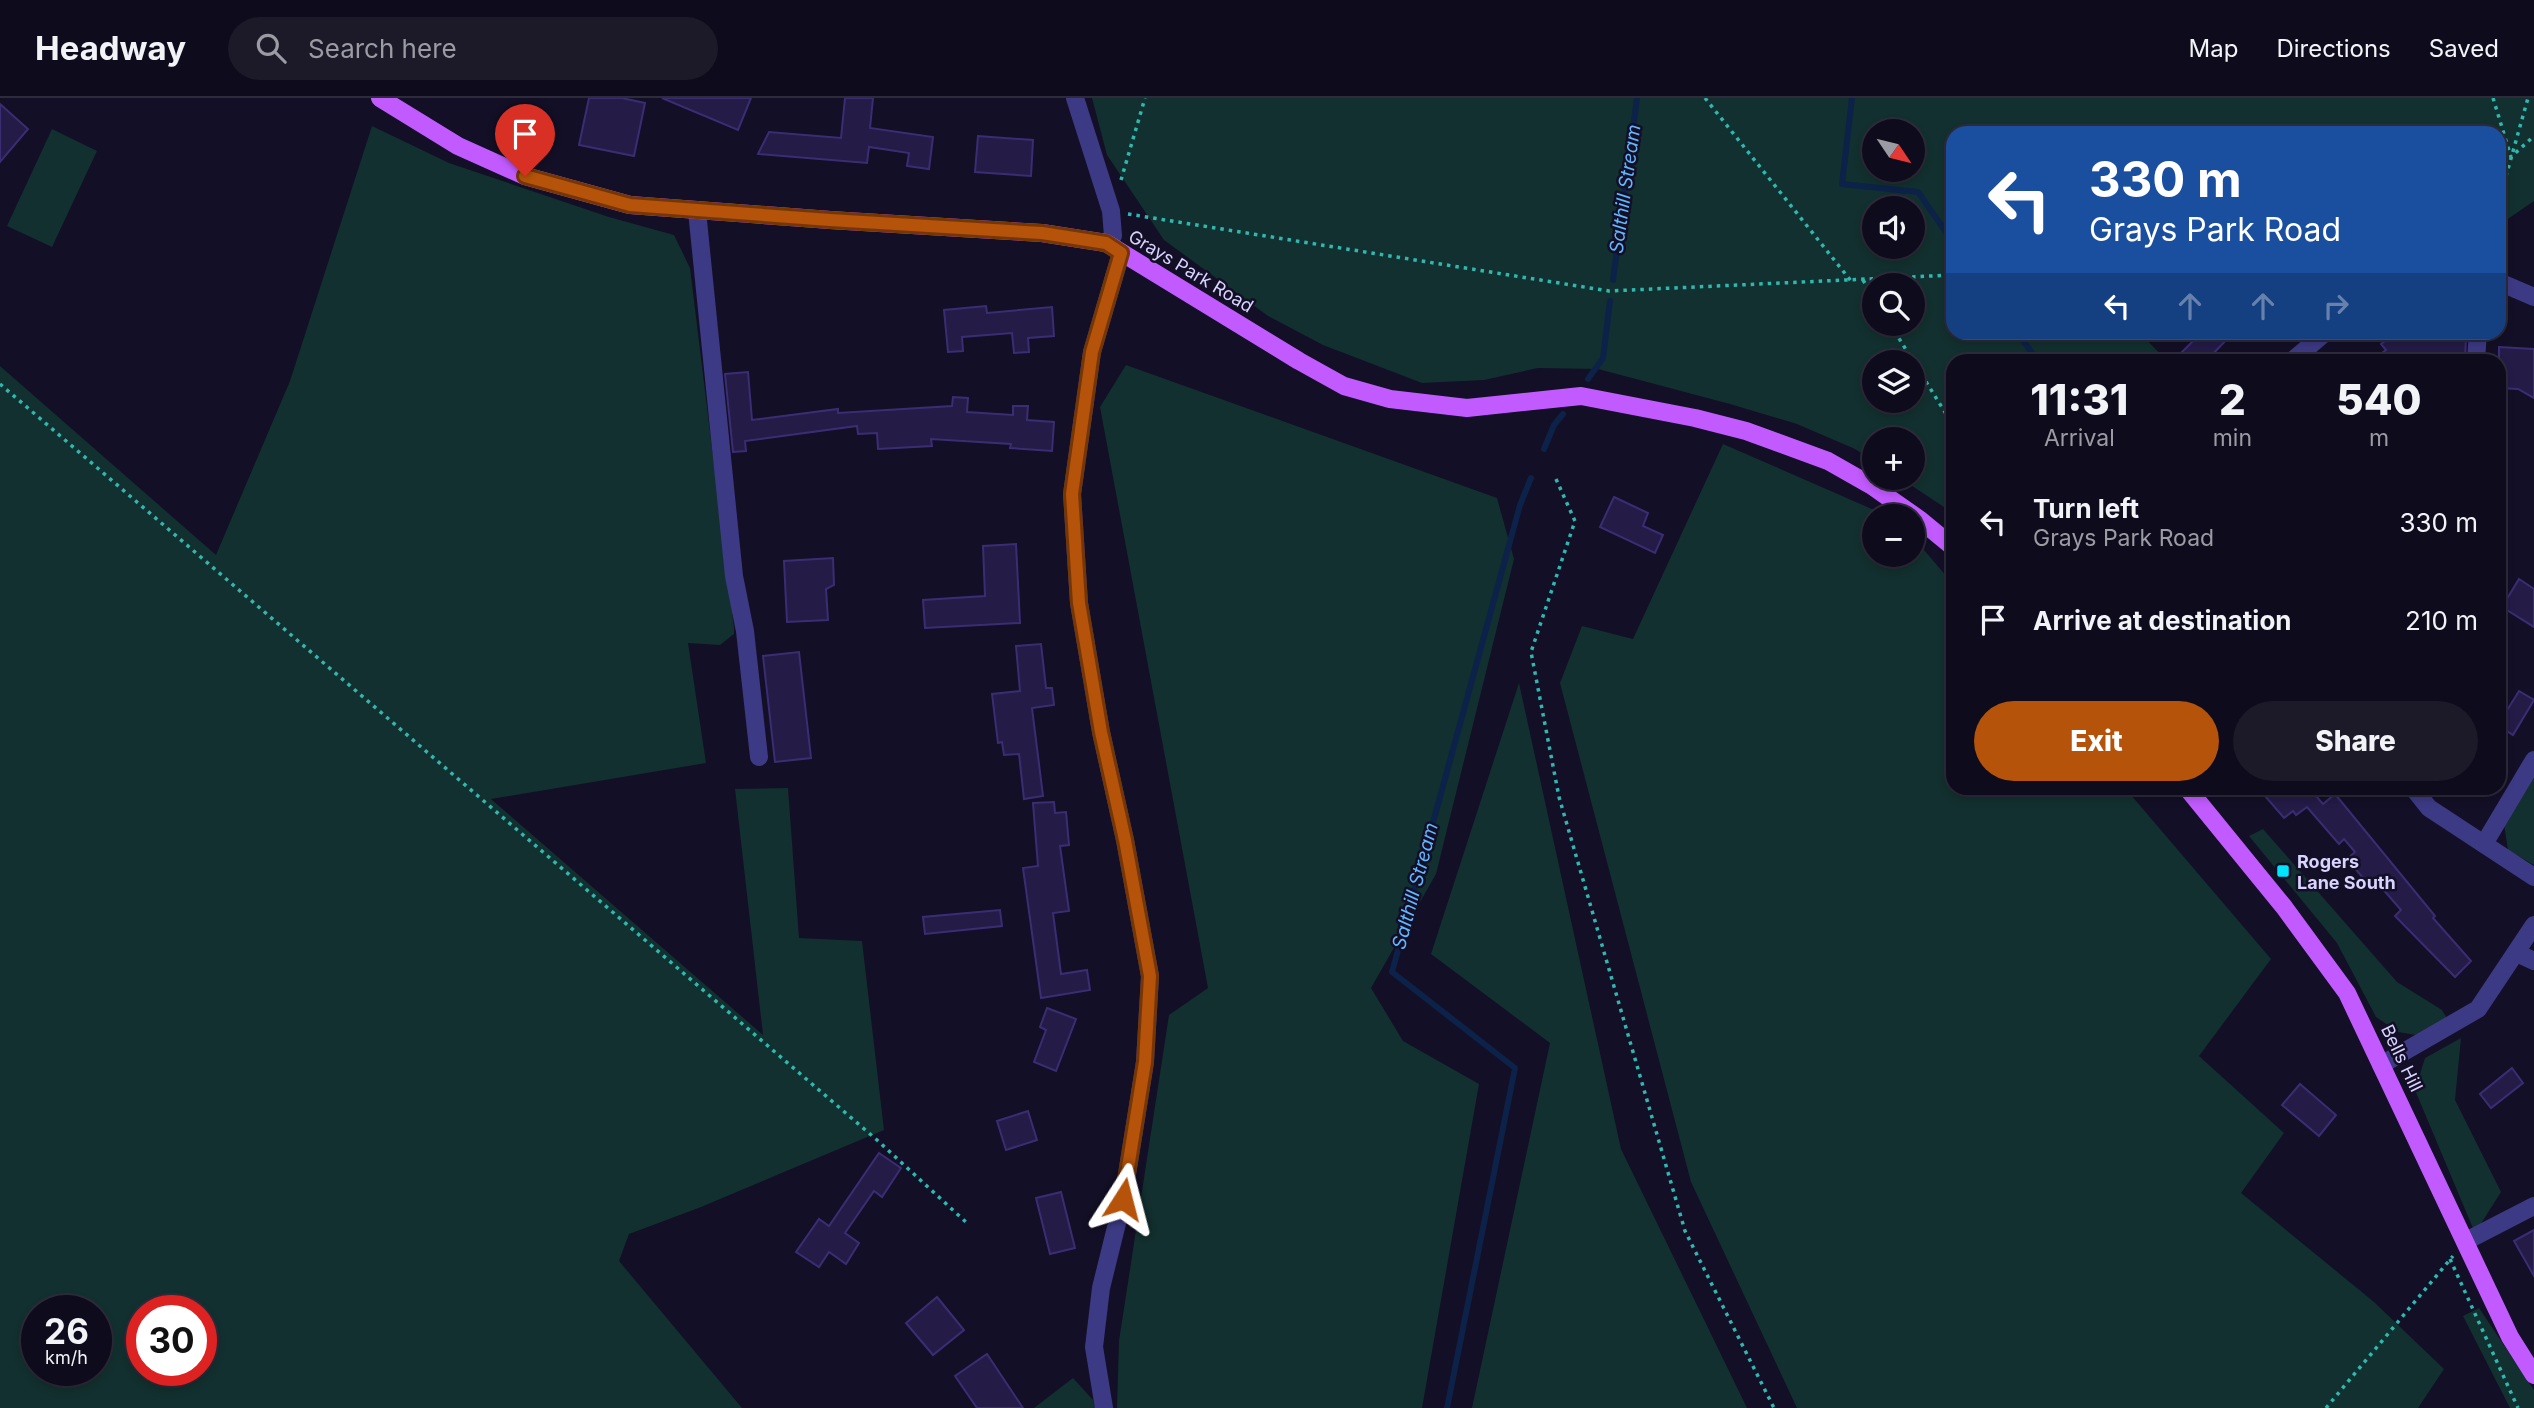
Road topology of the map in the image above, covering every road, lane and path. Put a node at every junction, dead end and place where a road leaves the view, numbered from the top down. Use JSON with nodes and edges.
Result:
{"nodes":[{"id":1,"x":380,"y":98,"type":"edge"},
{"id":2,"x":1074,"y":98,"type":"edge"},
{"id":3,"x":1145,"y":98,"type":"edge"},
{"id":4,"x":1704,"y":98,"type":"edge"},
{"id":5,"x":2493,"y":98,"type":"edge"},
{"id":6,"x":2528,"y":98,"type":"edge"},
{"id":7,"x":2502,"y":126,"type":"edge"},
{"id":8,"x":2534,"y":136,"type":"edge"},
{"id":9,"x":2506,"y":141,"type":"edge"},
{"id":10,"x":2511,"y":157,"type":"junction"},
{"id":11,"x":2506,"y":175,"type":"edge"},
{"id":12,"x":697,"y":211,"type":"junction"},
{"id":13,"x":1111,"y":211,"type":"junction"},
{"id":14,"x":1113,"y":248,"type":"junction"},
{"id":15,"x":1946,"y":275,"type":"edge"},
{"id":16,"x":1925,"y":277,"type":"edge"},
{"id":17,"x":1862,"y":280,"type":"edge"},
{"id":18,"x":1851,"y":281,"type":"junction"},
{"id":19,"x":2506,"y":285,"type":"edge"},
{"id":20,"x":2534,"y":297,"type":"edge"},
{"id":21,"x":1897,"y":336,"type":"edge"},
{"id":22,"x":2317,"y":340,"type":"edge"},
{"id":23,"x":2300,"y":354,"type":"edge"},
{"id":24,"x":0,"y":384,"type":"edge"},
{"id":25,"x":1946,"y":414,"type":"edge"},
{"id":26,"x":1556,"y":479,"type":"dead end"},
{"id":27,"x":1946,"y":541,"type":"edge"},
{"id":28,"x":759,"y":757,"type":"dead end"},
{"id":29,"x":2534,"y":760,"type":"edge"},
{"id":30,"x":2193,"y":795,"type":"edge"},
{"id":31,"x":2419,"y":795,"type":"edge"},
{"id":32,"x":2484,"y":844,"type":"junction"},
{"id":33,"x":2534,"y":877,"type":"edge"},
{"id":34,"x":2534,"y":925,"type":"edge"},
{"id":35,"x":2517,"y":953,"type":"junction"},
{"id":36,"x":2534,"y":961,"type":"edge"},
{"id":37,"x":2381,"y":1065,"type":"junction"},
{"id":38,"x":2534,"y":1206,"type":"edge"},
{"id":39,"x":968,"y":1224,"type":"dead end"},
{"id":40,"x":2466,"y":1241,"type":"junction"},
{"id":41,"x":2451,"y":1259,"type":"junction"},
{"id":42,"x":2534,"y":1375,"type":"edge"},
{"id":43,"x":1104,"y":1408,"type":"edge"},
{"id":44,"x":1774,"y":1408,"type":"edge"},
{"id":45,"x":2326,"y":1408,"type":"edge"},
{"id":46,"x":2518,"y":1408,"type":"edge"}],
"edges":[{"from":1,"to":12,"type":"main road","name":"Grays Park Road"},
{"from":2,"to":13,"type":"street"},
{"from":3,"to":13,"type":"path"},
{"from":4,"to":18,"type":"path"},
{"from":5,"to":7,"type":"path"},
{"from":6,"to":10,"type":"path"},
{"from":8,"to":10,"type":"path"},
{"from":9,"to":10,"type":"path"},
{"from":10,"to":11,"type":"path"},
{"from":12,"to":14,"type":"main road","name":"Grays Park Road"},
{"from":12,"to":28,"type":"street"},
{"from":13,"to":14,"type":"street"},
{"from":13,"to":18,"type":"path"},
{"from":14,"to":27,"type":"main road","name":"Grays Park Road"},
{"from":14,"to":43,"type":"street"},
{"from":15,"to":16,"type":"path"},
{"from":17,"to":18,"type":"path"},
{"from":19,"to":20,"type":"street"},
{"from":21,"to":25,"type":"path"},
{"from":22,"to":23,"type":"street"},
{"from":24,"to":39,"type":"path"},
{"from":26,"to":44,"type":"path"},
{"from":29,"to":32,"type":"street"},
{"from":30,"to":37,"type":"main road","name":"Bells Hill"},
{"from":31,"to":32,"type":"street"},
{"from":32,"to":33,"type":"street"},
{"from":34,"to":35,"type":"street"},
{"from":35,"to":36,"type":"street"},
{"from":35,"to":37,"type":"street"},
{"from":37,"to":40,"type":"main road","name":"Bells Hill"},
{"from":38,"to":40,"type":"street"},
{"from":40,"to":41,"type":"path"},
{"from":40,"to":42,"type":"main road","name":"Bells Hill"},
{"from":41,"to":45,"type":"path"},
{"from":41,"to":46,"type":"path"}]}
